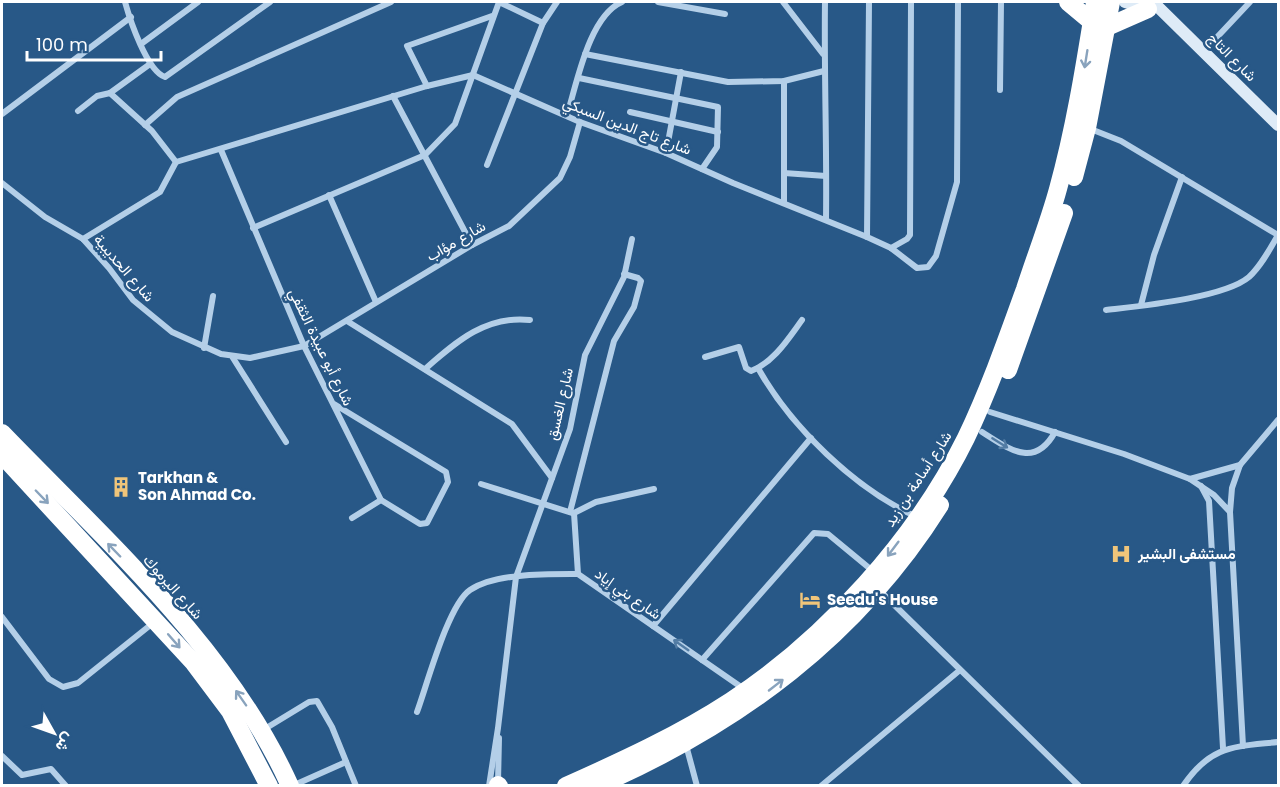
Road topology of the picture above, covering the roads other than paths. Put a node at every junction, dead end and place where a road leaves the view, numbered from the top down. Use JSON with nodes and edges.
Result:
{"nodes":[{"id":1,"x":125,"y":2,"type":"edge"},
{"id":2,"x":198,"y":2,"type":"edge"},
{"id":3,"x":270,"y":2,"type":"edge"},
{"id":4,"x":391,"y":2,"type":"edge"},
{"id":5,"x":499,"y":2,"type":"edge"},
{"id":6,"x":557,"y":2,"type":"edge"},
{"id":7,"x":622,"y":2,"type":"edge"},
{"id":8,"x":658,"y":2,"type":"edge"},
{"id":9,"x":783,"y":2,"type":"edge"},
{"id":10,"x":825,"y":2,"type":"edge"},
{"id":11,"x":869,"y":2,"type":"edge"},
{"id":12,"x":912,"y":2,"type":"edge"},
{"id":13,"x":958,"y":2,"type":"edge"},
{"id":14,"x":1001,"y":2,"type":"edge"},
{"id":15,"x":1068,"y":2,"type":"edge"},
{"id":16,"x":1095,"y":2,"type":"edge"},
{"id":17,"x":1111,"y":2,"type":"edge"},
{"id":18,"x":1125,"y":2,"type":"edge"},
{"id":19,"x":1250,"y":2,"type":"edge"},
{"id":20,"x":1155,"y":7,"type":"edge"},
{"id":21,"x":726,"y":14,"type":"dead end"},
{"id":22,"x":492,"y":16,"type":"junction"},
{"id":23,"x":131,"y":17,"type":"junction"},
{"id":24,"x":543,"y":23,"type":"junction"},
{"id":25,"x":1099,"y":24,"type":"junction"},
{"id":26,"x":141,"y":44,"type":"junction"},
{"id":27,"x":1205,"y":50,"type":"junction"},
{"id":28,"x":585,"y":54,"type":"junction"},
{"id":29,"x":823,"y":55,"type":"junction"},
{"id":30,"x":150,"y":64,"type":"junction"},
{"id":31,"x":824,"y":71,"type":"junction"},
{"id":32,"x":681,"y":72,"type":"junction"},
{"id":33,"x":473,"y":75,"type":"junction"},
{"id":34,"x":579,"y":78,"type":"junction"},
{"id":35,"x":784,"y":81,"type":"junction"},
{"id":36,"x":427,"y":86,"type":"junction"},
{"id":37,"x":1000,"y":90,"type":"dead end"},
{"id":38,"x":110,"y":93,"type":"junction"},
{"id":39,"x":515,"y":94,"type":"junction"},
{"id":40,"x":393,"y":96,"type":"junction"},
{"id":41,"x":676,"y":97,"type":"junction"},
{"id":42,"x":78,"y":111,"type":"dead end"},
{"id":43,"x":630,"y":112,"type":"dead end"},
{"id":44,"x":2,"y":114,"type":"edge"},
{"id":45,"x":567,"y":115,"type":"junction"},
{"id":46,"x":580,"y":122,"type":"junction"},
{"id":47,"x":672,"y":122,"type":"junction"},
{"id":48,"x":145,"y":125,"type":"junction"},
{"id":49,"x":1278,"y":125,"type":"edge"},
{"id":50,"x":1080,"y":127,"type":"junction"},
{"id":51,"x":718,"y":132,"type":"junction"},
{"id":52,"x":221,"y":150,"type":"junction"},
{"id":53,"x":666,"y":153,"type":"junction"},
{"id":54,"x":425,"y":155,"type":"junction"},
{"id":55,"x":176,"y":162,"type":"junction"},
{"id":56,"x":487,"y":165,"type":"dead end"},
{"id":57,"x":702,"y":169,"type":"junction"},
{"id":58,"x":784,"y":173,"type":"junction"},
{"id":59,"x":826,"y":176,"type":"junction"},
{"id":60,"x":1182,"y":177,"type":"junction"},
{"id":61,"x":2,"y":183,"type":"edge"},
{"id":62,"x":328,"y":195,"type":"junction"},
{"id":63,"x":784,"y":203,"type":"junction"},
{"id":64,"x":825,"y":219,"type":"junction"},
{"id":65,"x":253,"y":228,"type":"junction"},
{"id":66,"x":1278,"y":235,"type":"edge"},
{"id":67,"x":867,"y":237,"type":"junction"},
{"id":68,"x":83,"y":239,"type":"junction"},
{"id":69,"x":632,"y":239,"type":"dead end"},
{"id":70,"x":472,"y":245,"type":"junction"},
{"id":71,"x":891,"y":248,"type":"junction"},
{"id":72,"x":624,"y":274,"type":"junction"},
{"id":73,"x":213,"y":296,"type":"dead end"},
{"id":74,"x":376,"y":302,"type":"junction"},
{"id":75,"x":1141,"y":305,"type":"junction"},
{"id":76,"x":1106,"y":310,"type":"dead end"},
{"id":77,"x":531,"y":320,"type":"dead end"},
{"id":78,"x":802,"y":320,"type":"dead end"},
{"id":79,"x":347,"y":321,"type":"junction"},
{"id":80,"x":304,"y":346,"type":"junction"},
{"id":81,"x":204,"y":348,"type":"junction"},
{"id":82,"x":705,"y":357,"type":"dead end"},
{"id":83,"x":233,"y":358,"type":"junction"},
{"id":84,"x":758,"y":368,"type":"junction"},
{"id":85,"x":425,"y":369,"type":"junction"},
{"id":86,"x":334,"y":404,"type":"junction"},
{"id":87,"x":990,"y":412,"type":"junction"},
{"id":88,"x":1278,"y":420,"type":"edge"},
{"id":89,"x":982,"y":432,"type":"junction"},
{"id":90,"x":1055,"y":432,"type":"junction"},
{"id":91,"x":2,"y":433,"type":"edge"},
{"id":92,"x":812,"y":438,"type":"junction"},
{"id":93,"x":286,"y":442,"type":"dead end"},
{"id":94,"x":2,"y":455,"type":"edge"},
{"id":95,"x":1240,"y":465,"type":"junction"},
{"id":96,"x":552,"y":478,"type":"junction"},
{"id":97,"x":1190,"y":479,"type":"junction"},
{"id":98,"x":481,"y":484,"type":"dead end"},
{"id":99,"x":1201,"y":486,"type":"junction"},
{"id":100,"x":654,"y":489,"type":"dead end"},
{"id":101,"x":381,"y":500,"type":"junction"},
{"id":102,"x":542,"y":505,"type":"junction"},
{"id":103,"x":1230,"y":512,"type":"junction"},
{"id":104,"x":572,"y":513,"type":"junction"},
{"id":105,"x":917,"y":517,"type":"junction"},
{"id":106,"x":352,"y":518,"type":"dead end"},
{"id":107,"x":578,"y":574,"type":"junction"},
{"id":108,"x":516,"y":578,"type":"junction"},
{"id":109,"x":877,"y":581,"type":"junction"},
{"id":110,"x":147,"y":597,"type":"junction"},
{"id":111,"x":2,"y":617,"type":"edge"},
{"id":112,"x":156,"y":620,"type":"junction"},
{"id":113,"x":653,"y":626,"type":"junction"},
{"id":114,"x":702,"y":660,"type":"junction"},
{"id":115,"x":960,"y":670,"type":"junction"},
{"id":116,"x":746,"y":690,"type":"junction"},
{"id":117,"x":417,"y":712,"type":"dead end"},
{"id":118,"x":498,"y":728,"type":"junction"},
{"id":119,"x":262,"y":730,"type":"junction"},
{"id":120,"x":1278,"y":742,"type":"edge"},
{"id":121,"x":686,"y":743,"type":"junction"},
{"id":122,"x":1243,"y":746,"type":"junction"},
{"id":123,"x":1223,"y":748,"type":"junction"},
{"id":124,"x":2,"y":756,"type":"edge"},
{"id":125,"x":346,"y":762,"type":"junction"},
{"id":126,"x":603,"y":784,"type":"edge"},
{"id":127,"x":499,"y":785,"type":"edge"},
{"id":128,"x":66,"y":786,"type":"edge"},
{"id":129,"x":269,"y":786,"type":"edge"},
{"id":130,"x":291,"y":786,"type":"edge"},
{"id":131,"x":356,"y":786,"type":"edge"},
{"id":132,"x":489,"y":786,"type":"edge"},
{"id":133,"x":566,"y":786,"type":"edge"},
{"id":134,"x":697,"y":786,"type":"edge"},
{"id":135,"x":821,"y":786,"type":"edge"},
{"id":136,"x":1079,"y":786,"type":"edge"},
{"id":137,"x":1183,"y":786,"type":"edge"}],
"edges":[{"from":1,"to":23,"type":"street"},
{"from":2,"to":26,"type":"street"},
{"from":3,"to":30,"type":"street"},
{"from":4,"to":48,"type":"street"},
{"from":5,"to":22,"type":"street"},
{"from":5,"to":24,"type":"street"},
{"from":6,"to":24,"type":"street"},
{"from":7,"to":28,"type":"street"},
{"from":8,"to":21,"type":"street"},
{"from":9,"to":29,"type":"street"},
{"from":10,"to":29,"type":"street"},
{"from":11,"to":67,"type":"street"},
{"from":12,"to":71,"type":"street"},
{"from":13,"to":71,"type":"street","name":"شارع تاج الدين السبكي"},
{"from":14,"to":37,"type":"street"},
{"from":15,"to":25,"type":"highway"},
{"from":16,"to":25,"type":"highway","name":"شارع أسامة بن زيد"},
{"from":17,"to":25,"type":"highway","name":"شارع أسامة بن زيد"},
{"from":18,"to":20,"type":"street","name":"شارع التاج"},
{"from":19,"to":27,"type":"street"},
{"from":20,"to":25,"type":"highway"},
{"from":20,"to":27,"type":"street","name":"شارع التاج"},
{"from":22,"to":33,"type":"street"},
{"from":22,"to":36,"type":"street"},
{"from":23,"to":26,"type":"street"},
{"from":23,"to":44,"type":"street"},
{"from":24,"to":39,"type":"street"},
{"from":25,"to":50,"type":"highway","name":"شارع أسامة بن زيد"},
{"from":26,"to":30,"type":"street"},
{"from":27,"to":49,"type":"street","name":"شارع التاج"},
{"from":28,"to":32,"type":"street"},
{"from":28,"to":34,"type":"street"},
{"from":29,"to":31,"type":"street"},
{"from":30,"to":38,"type":"street"},
{"from":31,"to":35,"type":"street"},
{"from":31,"to":59,"type":"street"},
{"from":32,"to":35,"type":"street"},
{"from":32,"to":41,"type":"street"},
{"from":33,"to":36,"type":"street"},
{"from":33,"to":39,"type":"street","name":"شارع تاج الدين السبكي"},
{"from":33,"to":54,"type":"street"},
{"from":34,"to":41,"type":"street"},
{"from":34,"to":45,"type":"street"},
{"from":35,"to":58,"type":"street"},
{"from":36,"to":40,"type":"street"},
{"from":38,"to":42,"type":"street"},
{"from":38,"to":48,"type":"street"},
{"from":39,"to":45,"type":"street","name":"شارع تاج الدين السبكي"},
{"from":39,"to":56,"type":"street"},
{"from":40,"to":52,"type":"street"},
{"from":40,"to":54,"type":"street"},
{"from":41,"to":47,"type":"street"},
{"from":41,"to":51,"type":"street"},
{"from":43,"to":47,"type":"street"},
{"from":45,"to":46,"type":"street","name":"شارع تاج الدين السبكي"},
{"from":46,"to":53,"type":"street","name":"شارع تاج الدين السبكي"},
{"from":46,"to":70,"type":"street","name":"شارع مؤاب"},
{"from":47,"to":51,"type":"street"},
{"from":47,"to":53,"type":"street"},
{"from":48,"to":55,"type":"street"},
{"from":50,"to":60,"type":"street"},
{"from":50,"to":87,"type":"highway","name":"شارع أسامة بن زيد"},
{"from":50,"to":105,"type":"highway","name":"شارع أسامة بن زيد"},
{"from":51,"to":57,"type":"street"},
{"from":52,"to":55,"type":"street"},
{"from":52,"to":65,"type":"street","name":"شارع أبو عبيدة الثقفي"},
{"from":53,"to":57,"type":"street","name":"شارع تاج الدين السبكي"},
{"from":54,"to":62,"type":"street"},
{"from":54,"to":70,"type":"street"},
{"from":55,"to":68,"type":"street"},
{"from":57,"to":63,"type":"street","name":"شارع تاج الدين السبكي"},
{"from":58,"to":59,"type":"street"},
{"from":58,"to":63,"type":"street"},
{"from":59,"to":64,"type":"street"},
{"from":60,"to":66,"type":"street"},
{"from":60,"to":75,"type":"street"},
{"from":61,"to":68,"type":"street","name":"شارع الحديبية"},
{"from":62,"to":65,"type":"street"},
{"from":62,"to":74,"type":"street"},
{"from":63,"to":64,"type":"street","name":"شارع تاج الدين السبكي"},
{"from":64,"to":67,"type":"street","name":"شارع تاج الدين السبكي"},
{"from":65,"to":80,"type":"street","name":"شارع أبو عبيدة الثقفي"},
{"from":66,"to":75,"type":"street"},
{"from":67,"to":71,"type":"street","name":"شارع تاج الدين السبكي"},
{"from":68,"to":81,"type":"street","name":"شارع الحديبية"},
{"from":69,"to":72,"type":"street","name":"شارع الغسق"},
{"from":70,"to":74,"type":"street","name":"شارع مؤاب"},
{"from":72,"to":96,"type":"street","name":"شارع الغسق"},
{"from":72,"to":104,"type":"street"},
{"from":73,"to":81,"type":"street"},
{"from":74,"to":79,"type":"street","name":"شارع مؤاب"},
{"from":75,"to":76,"type":"street"},
{"from":77,"to":85,"type":"street"},
{"from":78,"to":84,"type":"street"},
{"from":79,"to":80,"type":"street","name":"شارع مؤاب"},
{"from":79,"to":85,"type":"street"},
{"from":80,"to":83,"type":"street","name":"شارع الحديبية"},
{"from":80,"to":86,"type":"street","name":"شارع أبو عبيدة الثقفي"},
{"from":81,"to":83,"type":"street","name":"شارع الحديبية"},
{"from":82,"to":84,"type":"street"},
{"from":83,"to":93,"type":"street"},
{"from":84,"to":92,"type":"street"},
{"from":85,"to":96,"type":"street"},
{"from":86,"to":101,"type":"street","name":"شارع أبو عبيدة الثقفي"},
{"from":86,"to":101,"type":"street"},
{"from":87,"to":89,"type":"highway","name":"شارع أسامة بن زيد"},
{"from":87,"to":90,"type":"street"},
{"from":88,"to":95,"type":"street"},
{"from":89,"to":90,"type":"street","one_way":true},
{"from":89,"to":109,"type":"highway","name":"شارع أسامة بن زيد"},
{"from":90,"to":97,"type":"street"},
{"from":110,"to":91,"type":"highway","name":"شارع اليرموك","one_way":true},
{"from":92,"to":105,"type":"street"},
{"from":92,"to":113,"type":"street"},
{"from":94,"to":110,"type":"highway","name":"شارع اليرموك","one_way":true},
{"from":95,"to":97,"type":"street"},
{"from":95,"to":103,"type":"street"},
{"from":96,"to":102,"type":"street","name":"شارع الغسق"},
{"from":97,"to":99,"type":"street"},
{"from":98,"to":102,"type":"street"},
{"from":99,"to":103,"type":"street"},
{"from":99,"to":123,"type":"street"},
{"from":100,"to":104,"type":"street"},
{"from":101,"to":106,"type":"street"},
{"from":102,"to":104,"type":"street"},
{"from":102,"to":108,"type":"street","name":"شارع الغسق"},
{"from":103,"to":122,"type":"street"},
{"from":104,"to":107,"type":"street"},
{"from":105,"to":109,"type":"highway","name":"شارع أسامة بن زيد","one_way":true},
{"from":107,"to":108,"type":"street","name":"شارع بني إياد"},
{"from":107,"to":113,"type":"street","name":"شارع بني إياد"},
{"from":108,"to":117,"type":"street","name":"شارع بني إياد"},
{"from":108,"to":118,"type":"street","name":"شارع الغسق"},
{"from":109,"to":114,"type":"street"},
{"from":109,"to":115,"type":"street"},
{"from":109,"to":116,"type":"highway","name":"شارع أسامة بن زيد"},
{"from":121,"to":109,"type":"highway","name":"شارع أسامة بن زيد","one_way":true},
{"from":110,"to":112,"type":"highway","name":"شارع اليرموك"},
{"from":119,"to":110,"type":"highway","name":"شارع اليرموك","one_way":true},
{"from":111,"to":112,"type":"street"},
{"from":112,"to":129,"type":"highway","name":"شارع اليرموك","one_way":true},
{"from":114,"to":113,"type":"street","name":"شارع بني إياد","one_way":true},
{"from":114,"to":116,"type":"street","name":"شارع بني إياد"},
{"from":115,"to":135,"type":"street"},
{"from":115,"to":136,"type":"street"},
{"from":116,"to":133,"type":"highway","name":"شارع أسامة بن زيد"},
{"from":118,"to":127,"type":"street"},
{"from":118,"to":132,"type":"street"},
{"from":119,"to":125,"type":"street"},
{"from":119,"to":130,"type":"highway","name":"شارع اليرموك"},
{"from":120,"to":122,"type":"street"},
{"from":121,"to":126,"type":"highway","name":"شارع أسامة بن زيد"},
{"from":121,"to":134,"type":"street"},
{"from":122,"to":123,"type":"street"},
{"from":123,"to":137,"type":"street"},
{"from":124,"to":128,"type":"street"},
{"from":125,"to":130,"type":"street"},
{"from":125,"to":131,"type":"street"}]}
